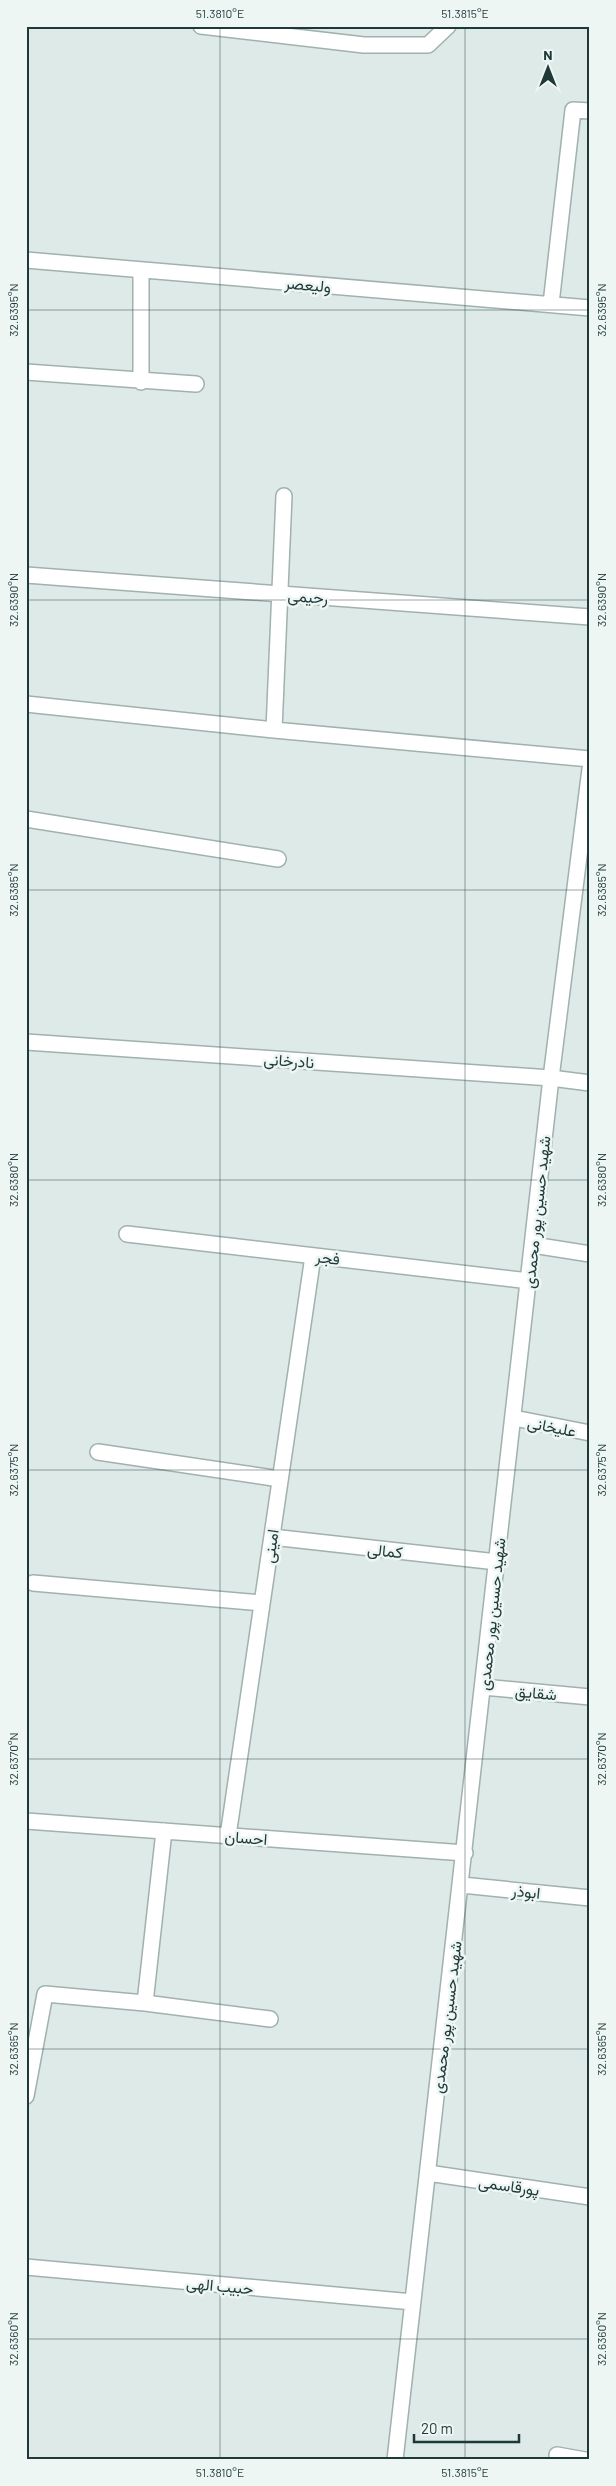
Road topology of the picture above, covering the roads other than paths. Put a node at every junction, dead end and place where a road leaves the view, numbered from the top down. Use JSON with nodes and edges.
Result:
{"nodes":[{"id":1,"x":200,"y":26,"type":"edge"},
{"id":2,"x":448,"y":26,"type":"edge"},
{"id":3,"x":590,"y":111,"type":"edge"},
{"id":4,"x":26,"y":260,"type":"edge"},
{"id":5,"x":141,"y":270,"type":"junction"},
{"id":6,"x":551,"y":304,"type":"junction"},
{"id":7,"x":590,"y":308,"type":"edge"},
{"id":8,"x":26,"y":372,"type":"edge"},
{"id":9,"x":141,"y":382,"type":"junction"},
{"id":10,"x":196,"y":384,"type":"dead end"},
{"id":11,"x":284,"y":496,"type":"dead end"},
{"id":12,"x":26,"y":575,"type":"edge"},
{"id":13,"x":282,"y":594,"type":"junction"},
{"id":14,"x":590,"y":617,"type":"edge"},
{"id":15,"x":26,"y":704,"type":"edge"},
{"id":16,"x":274,"y":730,"type":"junction"},
{"id":17,"x":590,"y":759,"type":"edge"},
{"id":18,"x":590,"y":769,"type":"edge"},
{"id":19,"x":26,"y":819,"type":"edge"},
{"id":20,"x":278,"y":858,"type":"dead end"},
{"id":21,"x":26,"y":1042,"type":"edge"},
{"id":22,"x":551,"y":1078,"type":"junction"},
{"id":23,"x":590,"y":1083,"type":"edge"},
{"id":24,"x":127,"y":1234,"type":"dead end"},
{"id":25,"x":533,"y":1245,"type":"junction"},
{"id":26,"x":590,"y":1254,"type":"edge"},
{"id":27,"x":313,"y":1256,"type":"junction"},
{"id":28,"x":529,"y":1280,"type":"junction"},
{"id":29,"x":514,"y":1418,"type":"junction"},
{"id":30,"x":590,"y":1433,"type":"edge"},
{"id":31,"x":98,"y":1452,"type":"dead end"},
{"id":32,"x":280,"y":1479,"type":"junction"},
{"id":33,"x":272,"y":1537,"type":"junction"},
{"id":34,"x":497,"y":1562,"type":"junction"},
{"id":35,"x":33,"y":1583,"type":"dead end"},
{"id":36,"x":262,"y":1603,"type":"junction"},
{"id":37,"x":483,"y":1688,"type":"junction"},
{"id":38,"x":590,"y":1697,"type":"edge"},
{"id":39,"x":26,"y":1821,"type":"edge"},
{"id":40,"x":164,"y":1831,"type":"junction"},
{"id":41,"x":228,"y":1836,"type":"junction"},
{"id":42,"x":465,"y":1853,"type":"junction"},
{"id":43,"x":462,"y":1885,"type":"junction"},
{"id":44,"x":590,"y":1898,"type":"edge"},
{"id":45,"x":145,"y":2003,"type":"junction"},
{"id":46,"x":270,"y":2019,"type":"dead end"},
{"id":47,"x":26,"y":2096,"type":"edge"},
{"id":48,"x":428,"y":2173,"type":"junction"},
{"id":49,"x":590,"y":2197,"type":"edge"},
{"id":50,"x":26,"y":2267,"type":"edge"},
{"id":51,"x":414,"y":2302,"type":"junction"},
{"id":52,"x":557,"y":2455,"type":"dead end"},
{"id":53,"x":395,"y":2460,"type":"edge"},
{"id":54,"x":585,"y":2460,"type":"edge"}],
"edges":[{"from":1,"to":2,"type":"street"},
{"from":3,"to":6,"type":"street"},
{"from":4,"to":5,"type":"street","name":"ولیعصر"},
{"from":5,"to":6,"type":"street","name":"ولیعصر"},
{"from":5,"to":9,"type":"street"},
{"from":6,"to":7,"type":"street","name":"ولیعصر"},
{"from":8,"to":9,"type":"street"},
{"from":9,"to":10,"type":"street"},
{"from":11,"to":13,"type":"street"},
{"from":12,"to":13,"type":"street","name":"رحیمی"},
{"from":13,"to":14,"type":"street","name":"رحیمی"},
{"from":13,"to":16,"type":"street"},
{"from":15,"to":16,"type":"street"},
{"from":16,"to":17,"type":"street"},
{"from":18,"to":22,"type":"street","name":"شهید حسین پور محمدی"},
{"from":19,"to":20,"type":"street"},
{"from":21,"to":22,"type":"street","name":"نادرخانی"},
{"from":22,"to":23,"type":"street","name":"نادرخانی"},
{"from":22,"to":25,"type":"street","name":"شهید حسین پور محمدی"},
{"from":24,"to":27,"type":"street","name":"فجر"},
{"from":25,"to":26,"type":"street"},
{"from":25,"to":28,"type":"street","name":"شهید حسین پور محمدی"},
{"from":27,"to":28,"type":"street","name":"فجر"},
{"from":27,"to":32,"type":"street","name":"امینی"},
{"from":28,"to":29,"type":"street","name":"شهید حسین پور محمدی"},
{"from":29,"to":30,"type":"street","name":"علیخانی"},
{"from":29,"to":34,"type":"street","name":"شهید حسین پور محمدی"},
{"from":31,"to":32,"type":"street"},
{"from":32,"to":33,"type":"street","name":"امینی"},
{"from":33,"to":34,"type":"street","name":"کمالی"},
{"from":33,"to":36,"type":"street","name":"امینی"},
{"from":34,"to":37,"type":"street","name":"شهید حسین پور محمدی"},
{"from":35,"to":36,"type":"street"},
{"from":36,"to":41,"type":"street","name":"امینی"},
{"from":37,"to":38,"type":"street","name":"شقایق"},
{"from":37,"to":42,"type":"street","name":"شهید حسین پور محمدی"},
{"from":39,"to":40,"type":"street","name":"احسان"},
{"from":40,"to":41,"type":"street","name":"احسان"},
{"from":40,"to":45,"type":"street"},
{"from":41,"to":42,"type":"street","name":"احسان"},
{"from":42,"to":43,"type":"street","name":"شهید حسین پور محمدی"},
{"from":43,"to":44,"type":"street","name":"ابوذر"},
{"from":43,"to":48,"type":"street","name":"شهید حسین پور محمدی"},
{"from":45,"to":46,"type":"street"},
{"from":45,"to":47,"type":"street"},
{"from":48,"to":49,"type":"street","name":"پورقاسمی"},
{"from":48,"to":51,"type":"street","name":"شهید حسین پور محمدی"},
{"from":50,"to":51,"type":"street","name":"حبیب الهی"},
{"from":51,"to":53,"type":"street","name":"شهید حسین پور محمدی"},
{"from":52,"to":54,"type":"street"}]}
